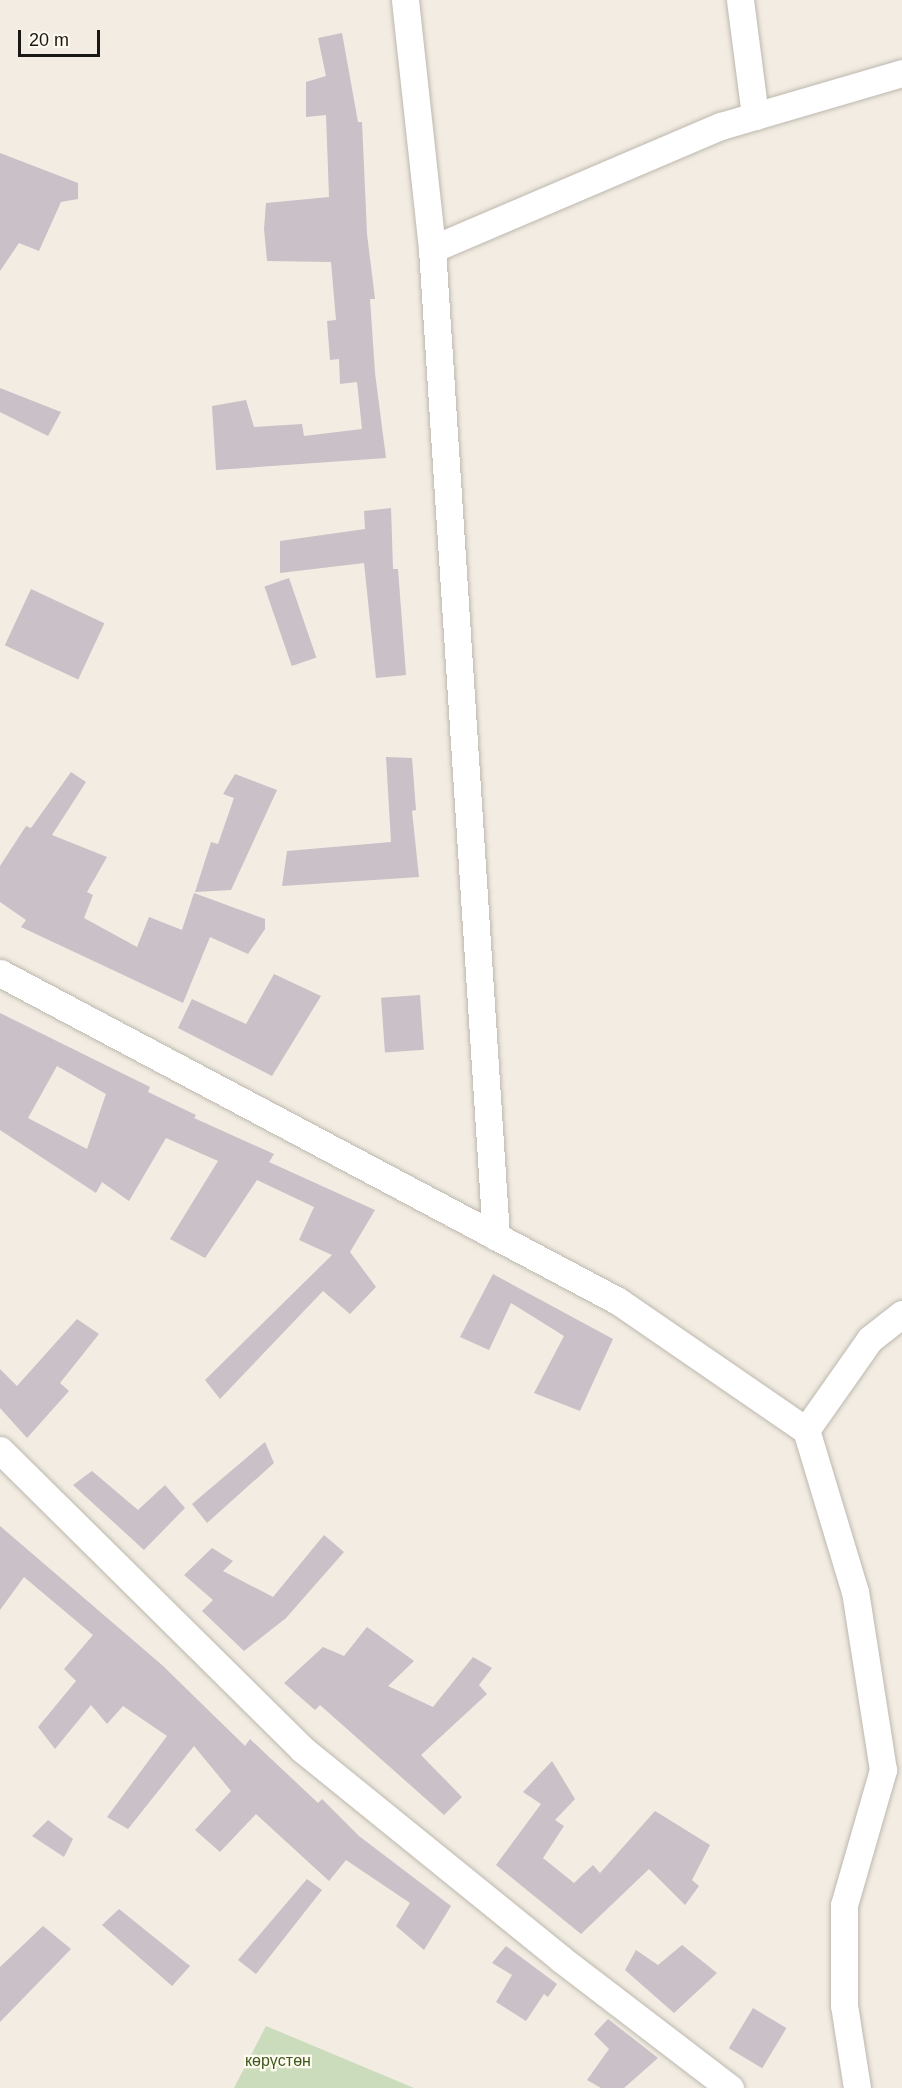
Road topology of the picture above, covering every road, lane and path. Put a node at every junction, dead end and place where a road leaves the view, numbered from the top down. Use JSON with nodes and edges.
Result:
{"nodes":[{"id":1,"x":405,"y":0,"type":"edge"},
{"id":2,"x":740,"y":0,"type":"edge"},
{"id":3,"x":902,"y":73,"type":"edge"},
{"id":4,"x":755,"y":116,"type":"junction"},
{"id":5,"x":432,"y":249,"type":"junction"},
{"id":6,"x":0,"y":973,"type":"edge"},
{"id":7,"x":496,"y":1237,"type":"junction"},
{"id":8,"x":902,"y":1314,"type":"edge"},
{"id":9,"x":806,"y":1430,"type":"junction"},
{"id":10,"x":0,"y":1449,"type":"edge"},
{"id":11,"x":730,"y":2088,"type":"edge"},
{"id":12,"x":857,"y":2088,"type":"edge"}],
"edges":[{"from":1,"to":5,"type":"street"},
{"from":2,"to":4,"type":"street"},
{"from":3,"to":4,"type":"street"},
{"from":4,"to":5,"type":"street"},
{"from":5,"to":7,"type":"street"},
{"from":6,"to":7,"type":"street"},
{"from":7,"to":9,"type":"street"},
{"from":8,"to":9,"type":"street"},
{"from":9,"to":12,"type":"street"},
{"from":10,"to":11,"type":"street"}]}
